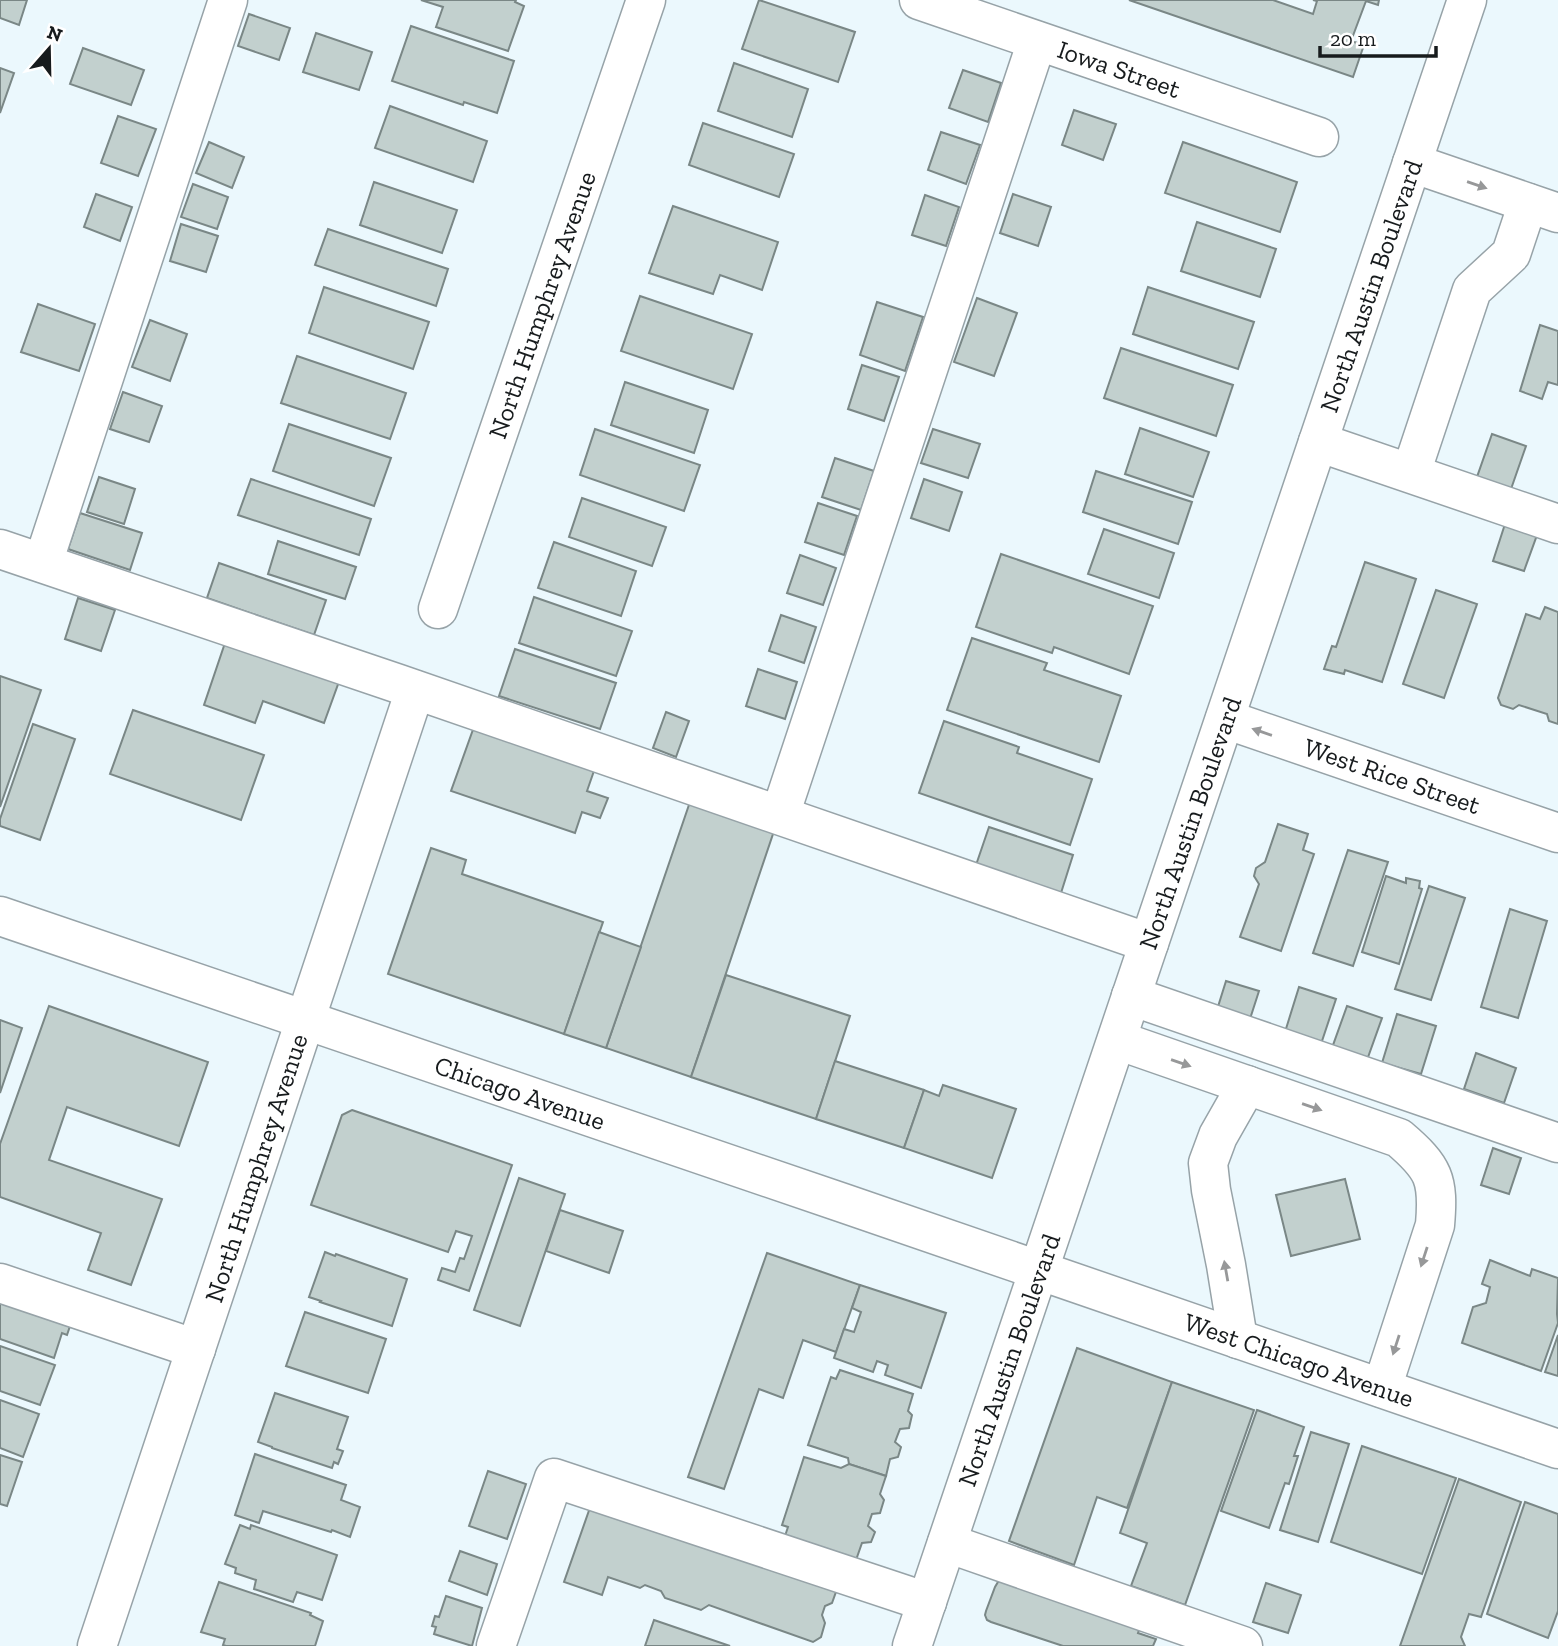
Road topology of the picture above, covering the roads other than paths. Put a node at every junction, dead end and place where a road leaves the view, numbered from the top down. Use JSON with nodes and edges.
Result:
{"nodes":[{"id":1,"x":228,"y":0,"type":"edge"},
{"id":2,"x":646,"y":0,"type":"edge"},
{"id":3,"x":919,"y":0,"type":"edge"},
{"id":4,"x":1467,"y":0,"type":"edge"},
{"id":5,"x":1037,"y":41,"type":"junction"},
{"id":6,"x":1320,"y":137,"type":"dead end"},
{"id":7,"x":1412,"y":163,"type":"junction"},
{"id":8,"x":1543,"y":208,"type":"edge"},
{"id":9,"x":1318,"y":442,"type":"junction"},
{"id":10,"x":1411,"y":473,"type":"junction"},
{"id":11,"x":1558,"y":524,"type":"edge"},
{"id":12,"x":0,"y":549,"type":"edge"},
{"id":13,"x":43,"y":563,"type":"junction"},
{"id":14,"x":438,"y":609,"type":"dead end"},
{"id":15,"x":415,"y":690,"type":"junction"},
{"id":16,"x":1225,"y":719,"type":"junction"},
{"id":17,"x":780,"y":815,"type":"junction"},
{"id":18,"x":1558,"y":833,"type":"edge"},
{"id":19,"x":0,"y":916,"type":"edge"},
{"id":20,"x":1149,"y":943,"type":"junction"},
{"id":21,"x":1131,"y":996,"type":"junction"},
{"id":22,"x":305,"y":1020,"type":"junction"},
{"id":23,"x":1117,"y":1040,"type":"junction"},
{"id":24,"x":1247,"y":1085,"type":"junction"},
{"id":25,"x":1558,"y":1143,"type":"edge"},
{"id":26,"x":1040,"y":1270,"type":"junction"},
{"id":27,"x":0,"y":1283,"type":"edge"},
{"id":28,"x":1238,"y":1339,"type":"junction"},
{"id":29,"x":196,"y":1349,"type":"junction"},
{"id":30,"x":1381,"y":1388,"type":"junction"},
{"id":31,"x":1558,"y":1449,"type":"edge"},
{"id":32,"x":947,"y":1543,"type":"junction"},
{"id":33,"x":927,"y":1602,"type":"junction"},
{"id":34,"x":97,"y":1646,"type":"edge"},
{"id":35,"x":496,"y":1646,"type":"edge"},
{"id":36,"x":912,"y":1646,"type":"edge"},
{"id":37,"x":1243,"y":1646,"type":"edge"}],
"edges":[{"from":1,"to":13,"type":"street"},
{"from":2,"to":14,"type":"street","name":"North Humphrey Avenue"},
{"from":3,"to":5,"type":"street","name":"Iowa Street"},
{"from":4,"to":7,"type":"street","name":"North Austin Boulevard"},
{"from":5,"to":6,"type":"street","name":"Iowa Street"},
{"from":5,"to":17,"type":"street"},
{"from":7,"to":8,"type":"street","one_way":true},
{"from":7,"to":9,"type":"street","name":"North Austin Boulevard"},
{"from":8,"to":10,"type":"street"},
{"from":9,"to":10,"type":"street"},
{"from":9,"to":16,"type":"street","name":"North Austin Boulevard"},
{"from":10,"to":11,"type":"street"},
{"from":12,"to":13,"type":"street"},
{"from":13,"to":15,"type":"street"},
{"from":15,"to":17,"type":"street"},
{"from":15,"to":22,"type":"street","name":"North Humphrey Avenue"},
{"from":18,"to":16,"type":"street","name":"West Rice Street","one_way":true},
{"from":16,"to":20,"type":"street","name":"North Austin Boulevard"},
{"from":17,"to":20,"type":"street"},
{"from":19,"to":22,"type":"street","name":"Chicago Avenue"},
{"from":20,"to":21,"type":"street","name":"North Austin Boulevard"},
{"from":21,"to":23,"type":"street","name":"North Austin Boulevard"},
{"from":21,"to":25,"type":"street"},
{"from":22,"to":26,"type":"street","name":"Chicago Avenue"},
{"from":22,"to":29,"type":"street","name":"North Humphrey Avenue"},
{"from":23,"to":24,"type":"street","one_way":true},
{"from":23,"to":26,"type":"street","name":"North Austin Boulevard"},
{"from":28,"to":24,"type":"street","one_way":true},
{"from":24,"to":30,"type":"street","one_way":true},
{"from":26,"to":28,"type":"street","name":"West Chicago Avenue"},
{"from":26,"to":32,"type":"street","name":"North Austin Boulevard"},
{"from":27,"to":29,"type":"street"},
{"from":28,"to":30,"type":"street","name":"West Chicago Avenue"},
{"from":29,"to":34,"type":"street","name":"North Humphrey Avenue"},
{"from":30,"to":31,"type":"street","name":"West Chicago Avenue"},
{"from":32,"to":33,"type":"street","name":"North Austin Boulevard"},
{"from":32,"to":37,"type":"street"},
{"from":33,"to":35,"type":"street"},
{"from":33,"to":36,"type":"street","name":"North Austin Boulevard"}]}
